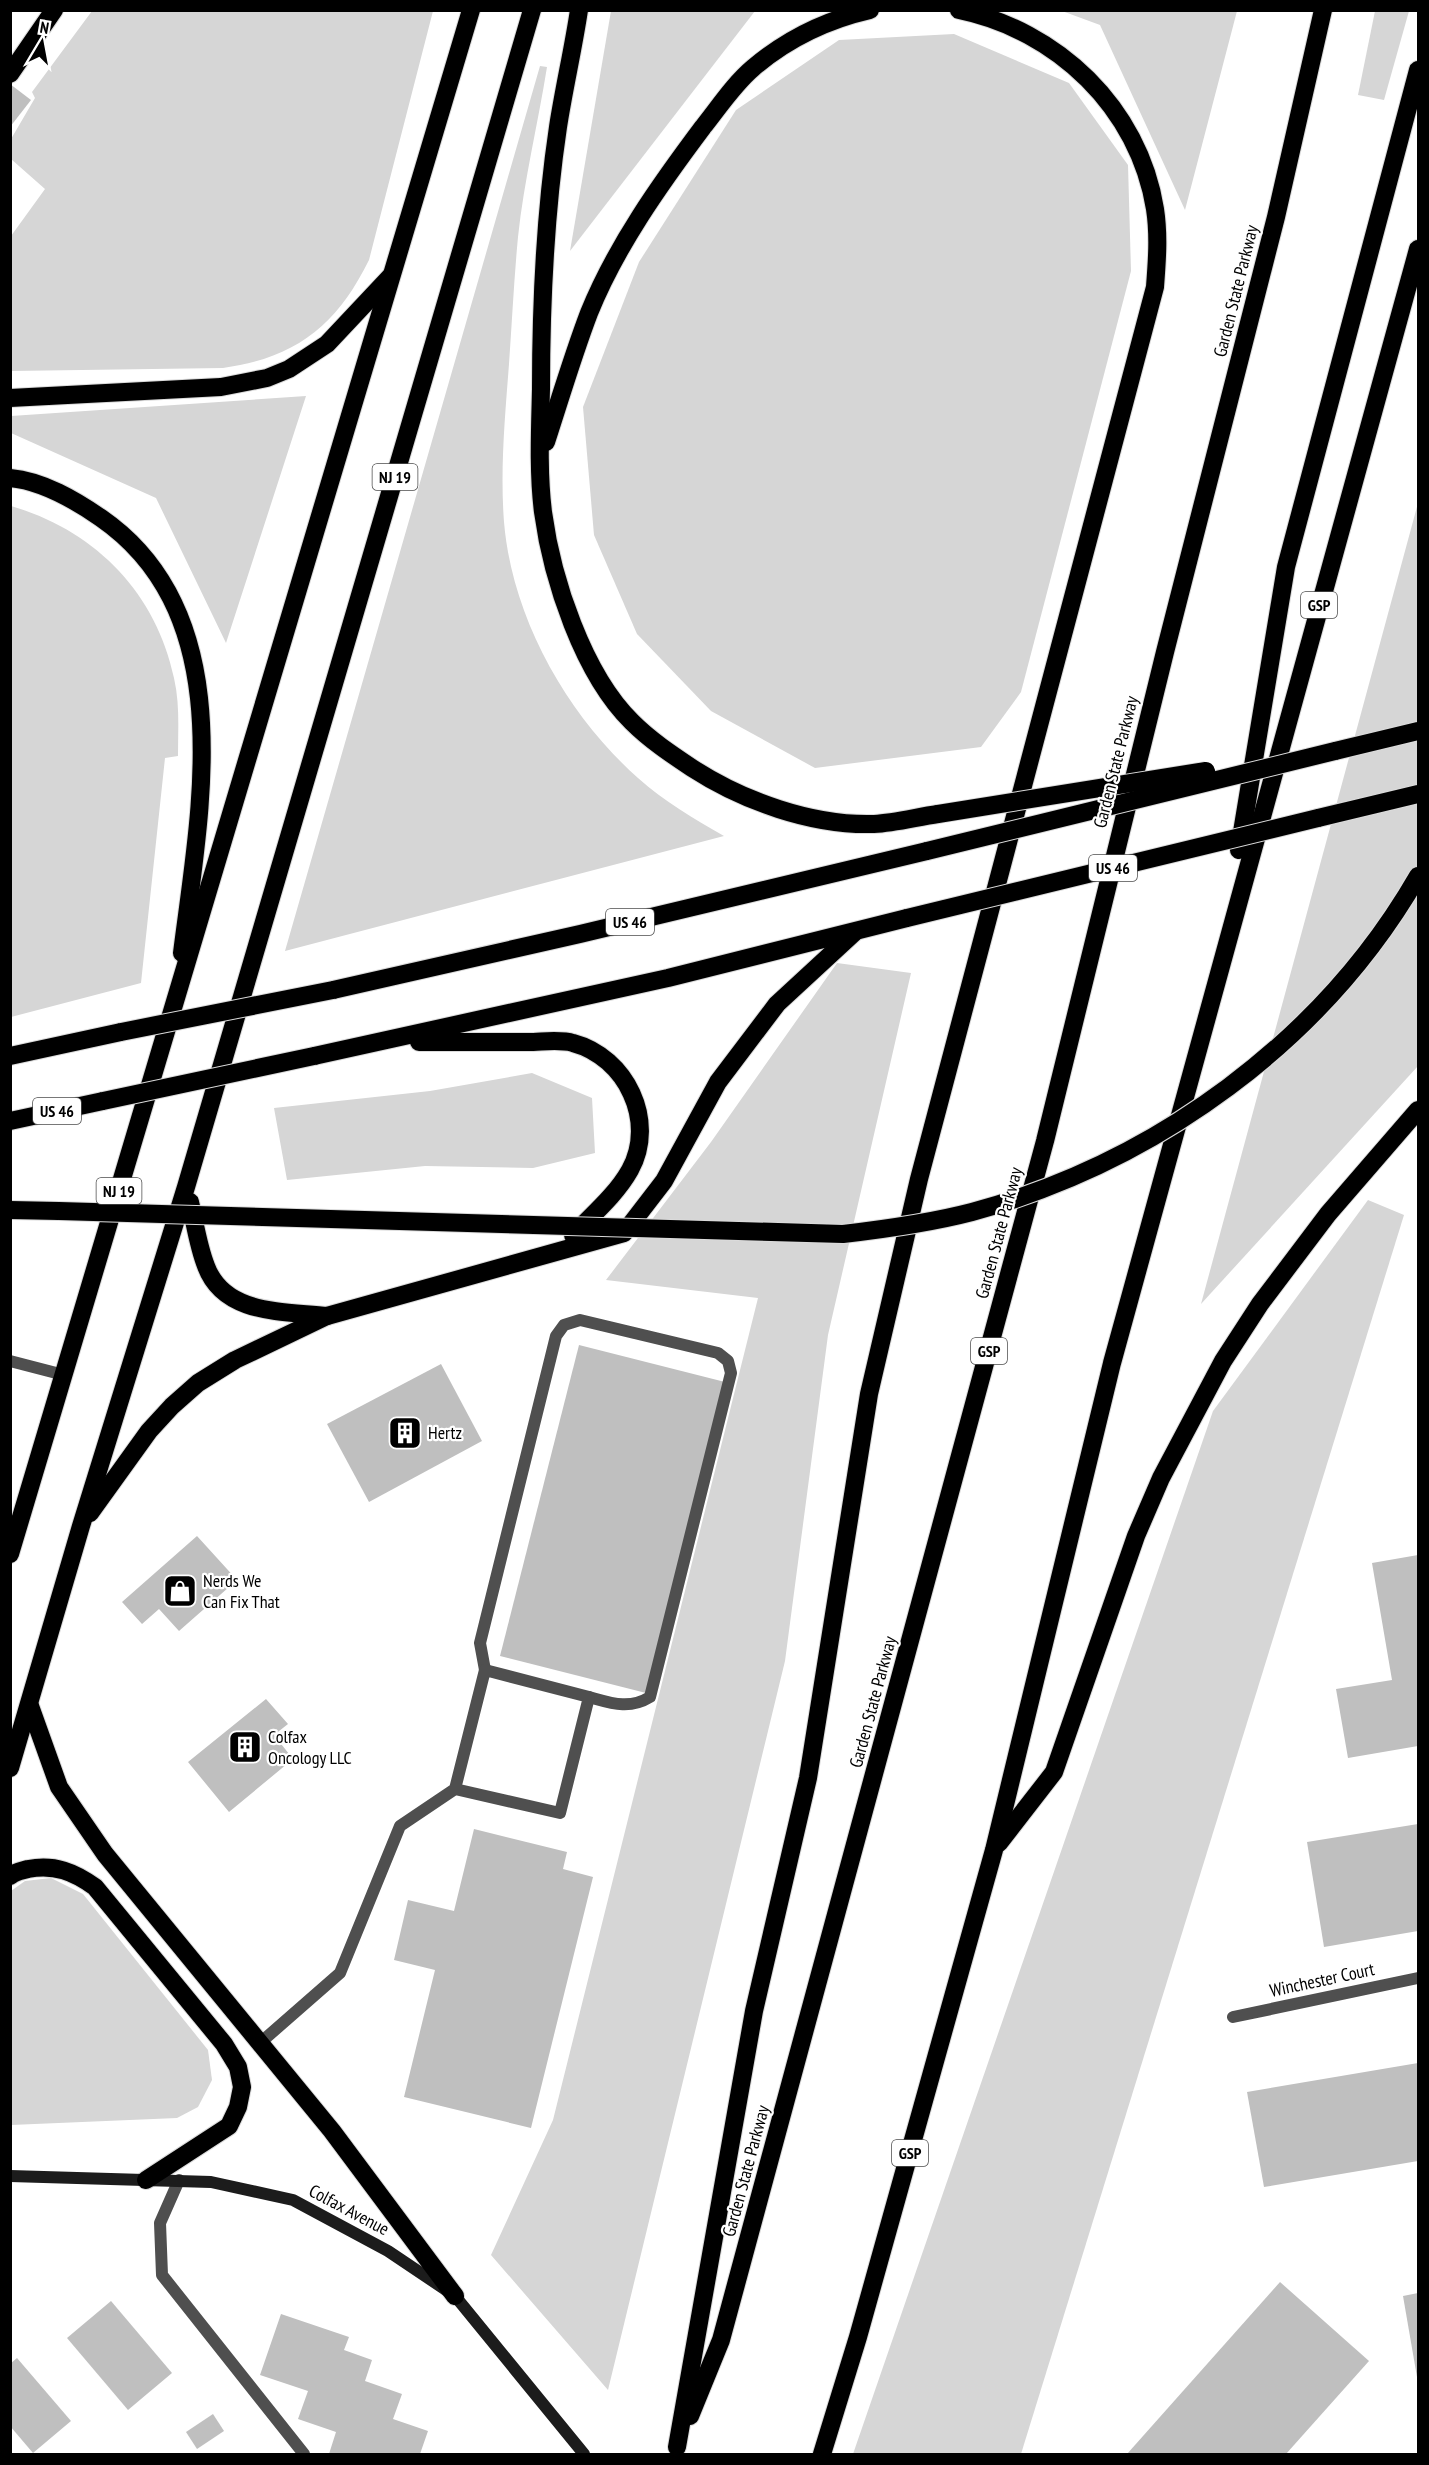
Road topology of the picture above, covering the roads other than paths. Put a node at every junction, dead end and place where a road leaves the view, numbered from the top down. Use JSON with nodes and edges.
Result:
{"nodes":[{"id":1,"x":54,"y":10,"type":"edge"},
{"id":2,"x":471,"y":10,"type":"edge"},
{"id":3,"x":532,"y":10,"type":"edge"},
{"id":4,"x":579,"y":10,"type":"edge"},
{"id":5,"x":870,"y":10,"type":"edge"},
{"id":6,"x":959,"y":10,"type":"edge"},
{"id":7,"x":1323,"y":10,"type":"edge"},
{"id":8,"x":1419,"y":70,"type":"edge"},
{"id":9,"x":10,"y":74,"type":"edge"},
{"id":10,"x":1419,"y":249,"type":"edge"},
{"id":11,"x":394,"y":274,"type":"junction"},
{"id":12,"x":13,"y":396,"type":"edge"},
{"id":13,"x":540,"y":458,"type":"junction"},
{"id":14,"x":10,"y":478,"type":"edge"},
{"id":15,"x":1419,"y":731,"type":"edge"},
{"id":16,"x":1335,"y":751,"type":"junction"},
{"id":17,"x":1419,"y":794,"type":"edge"},
{"id":18,"x":1419,"y":876,"type":"edge"},
{"id":19,"x":855,"y":932,"type":"junction"},
{"id":20,"x":1221,"y":962,"type":"junction"},
{"id":21,"x":175,"y":1007,"type":"junction"},
{"id":22,"x":384,"y":1042,"type":"junction"},
{"id":23,"x":10,"y":1054,"type":"edge"},
{"id":24,"x":1419,"y":1110,"type":"edge"},
{"id":25,"x":10,"y":1121,"type":"edge"},
{"id":26,"x":186,"y":1187,"type":"junction"},
{"id":27,"x":10,"y":1210,"type":"edge"},
{"id":28,"x":558,"y":1251,"type":"junction"},
{"id":29,"x":327,"y":1316,"type":"junction"},
{"id":30,"x":10,"y":1361,"type":"edge"},
{"id":31,"x":64,"y":1375,"type":"junction"},
{"id":32,"x":81,"y":1526,"type":"junction"},
{"id":33,"x":11,"y":1553,"type":"edge"},
{"id":34,"x":484,"y":1670,"type":"junction"},
{"id":35,"x":589,"y":1697,"type":"junction"},
{"id":36,"x":30,"y":1706,"type":"junction"},
{"id":37,"x":10,"y":1768,"type":"edge"},
{"id":38,"x":455,"y":1789,"type":"junction"},
{"id":39,"x":994,"y":1850,"type":"junction"},
{"id":40,"x":10,"y":1876,"type":"edge"},
{"id":41,"x":1419,"y":1978,"type":"edge"},
{"id":42,"x":1233,"y":2017,"type":"dead end"},
{"id":43,"x":260,"y":2043,"type":"junction"},
{"id":44,"x":10,"y":2176,"type":"edge"},
{"id":45,"x":146,"y":2180,"type":"junction"},
{"id":46,"x":179,"y":2180,"type":"junction"},
{"id":47,"x":455,"y":2296,"type":"junction"},
{"id":48,"x":676,"y":2451,"type":"edge"},
{"id":49,"x":304,"y":2454,"type":"edge"},
{"id":50,"x":584,"y":2454,"type":"edge"},
{"id":51,"x":822,"y":2454,"type":"edge"}],
"edges":[{"from":1,"to":9,"type":"highway"},
{"from":2,"to":11,"type":"highway","number":"NJ 19"},
{"from":3,"to":26,"type":"highway","number":"NJ 19"},
{"from":4,"to":13,"type":"highway"},
{"from":5,"to":13,"type":"highway"},
{"from":6,"to":48,"type":"highway"},
{"from":7,"to":48,"type":"highway","name":"Garden State Parkway","number":"GSP"},
{"from":8,"to":20,"type":"highway"},
{"from":10,"to":20,"type":"highway","number":"GSP"},
{"from":11,"to":12,"type":"highway"},
{"from":11,"to":21,"type":"highway","number":"NJ 19"},
{"from":13,"to":16,"type":"highway","bridge":true},
{"from":14,"to":21,"type":"highway"},
{"from":15,"to":16,"type":"highway","number":"US 46"},
{"from":16,"to":23,"type":"highway","number":"US 46","bridge":true},
{"from":17,"to":19,"type":"highway","number":"US 46","bridge":true},
{"from":18,"to":27,"type":"highway","bridge":true},
{"from":19,"to":22,"type":"highway","number":"US 46"},
{"from":19,"to":28,"type":"highway"},
{"from":20,"to":39,"type":"highway","number":"GSP"},
{"from":21,"to":31,"type":"highway","number":"NJ 19"},
{"from":22,"to":25,"type":"highway","number":"US 46","bridge":true},
{"from":22,"to":28,"type":"highway"},
{"from":24,"to":39,"type":"highway"},
{"from":26,"to":29,"type":"highway"},
{"from":26,"to":32,"type":"highway","number":"NJ 19"},
{"from":28,"to":29,"type":"highway"},
{"from":29,"to":32,"type":"highway"},
{"from":30,"to":31,"type":"street"},
{"from":31,"to":33,"type":"highway","number":"NJ 19"},
{"from":32,"to":36,"type":"highway","number":"NJ 19"},
{"from":34,"to":35,"type":"street"},
{"from":34,"to":35,"type":"street"},
{"from":34,"to":38,"type":"street"},
{"from":35,"to":38,"type":"street"},
{"from":36,"to":37,"type":"highway","number":"NJ 19"},
{"from":36,"to":43,"type":"highway"},
{"from":38,"to":43,"type":"street"},
{"from":39,"to":51,"type":"highway","number":"GSP"},
{"from":40,"to":45,"type":"highway"},
{"from":41,"to":42,"type":"street","name":"Winchester Court"},
{"from":43,"to":47,"type":"highway"},
{"from":44,"to":45,"type":"street","name":"Colfax Avenue"},
{"from":45,"to":46,"type":"street","name":"Colfax Avenue"},
{"from":46,"to":47,"type":"street","name":"Colfax Avenue"},
{"from":46,"to":49,"type":"street"},
{"from":47,"to":50,"type":"street","name":"Colfax Avenue"}]}
